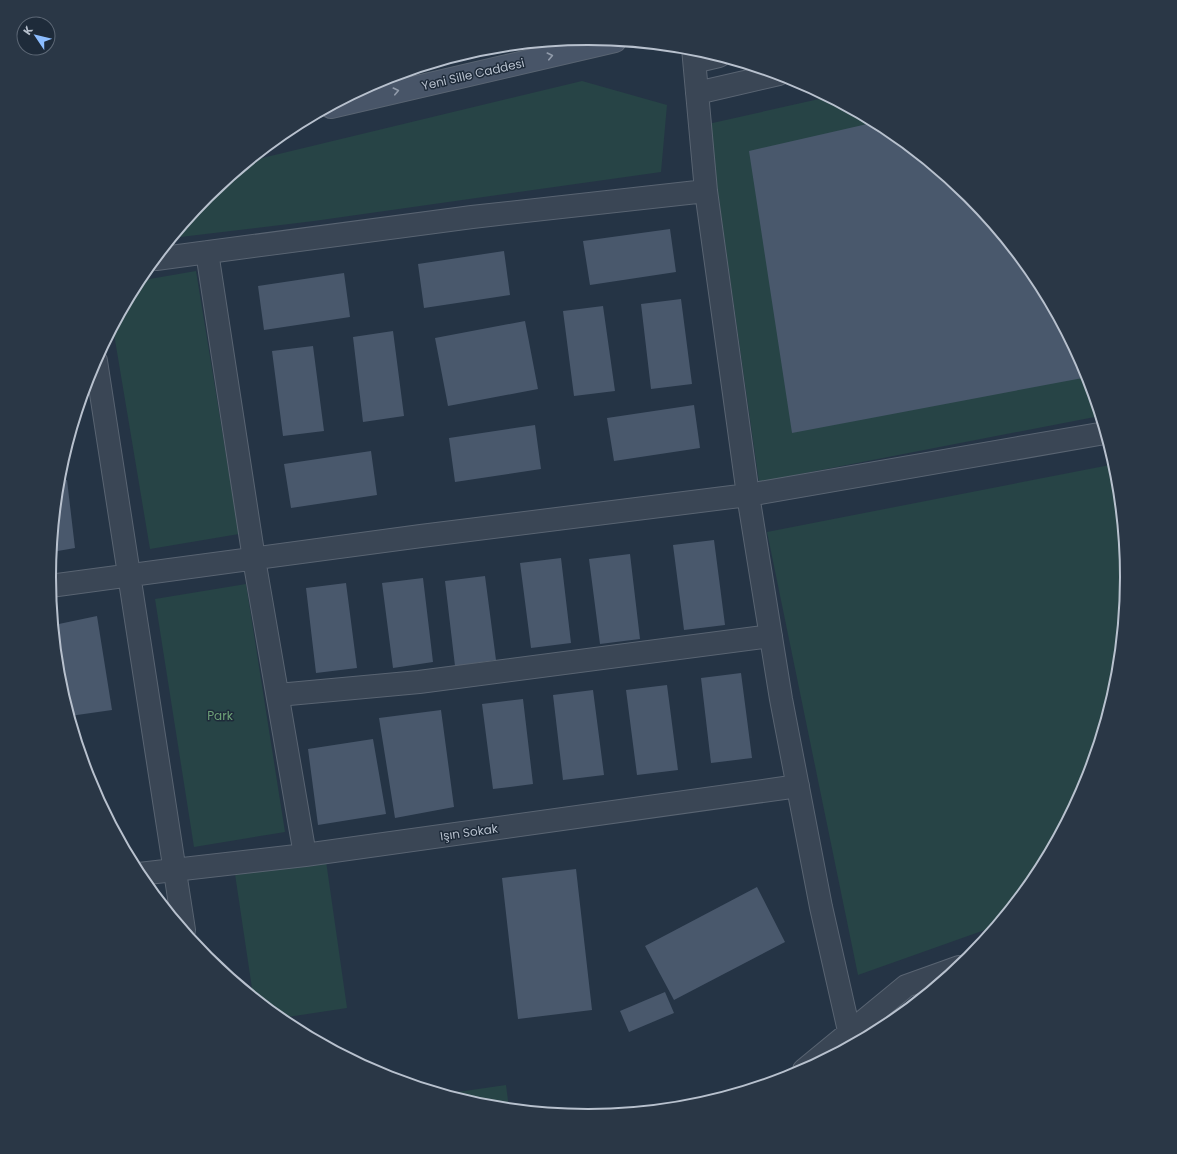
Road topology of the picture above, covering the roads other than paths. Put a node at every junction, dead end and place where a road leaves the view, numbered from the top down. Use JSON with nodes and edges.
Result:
{"nodes":[{"id":1,"x":597,"y":45,"type":"edge"},
{"id":2,"x":704,"y":58,"type":"edge"},
{"id":3,"x":769,"y":76,"type":"edge"},
{"id":4,"x":697,"y":93,"type":"junction"},
{"id":5,"x":347,"y":103,"type":"edge"},
{"id":6,"x":706,"y":190,"type":"junction"},
{"id":7,"x":207,"y":252,"type":"junction"},
{"id":8,"x":163,"y":257,"type":"edge"},
{"id":9,"x":98,"y":372,"type":"edge"},
{"id":10,"x":1100,"y":434,"type":"edge"},
{"id":11,"x":748,"y":495,"type":"junction"},
{"id":12,"x":254,"y":558,"type":"junction"},
{"id":13,"x":129,"y":575,"type":"junction"},
{"id":14,"x":56,"y":585,"type":"edge"},
{"id":15,"x":771,"y":636,"type":"junction"},
{"id":16,"x":278,"y":695,"type":"junction"},
{"id":17,"x":798,"y":786,"type":"junction"},
{"id":18,"x":305,"y":855,"type":"junction"},
{"id":19,"x":175,"y":870,"type":"junction"},
{"id":20,"x":146,"y":873,"type":"edge"},
{"id":21,"x":183,"y":920,"type":"edge"},
{"id":22,"x":945,"y":971,"type":"edge"},
{"id":23,"x":851,"y":1038,"type":"edge"},
{"id":24,"x":840,"y":1045,"type":"edge"}],
"edges":[{"from":5,"to":1,"type":"main road","name":"Yeni Sille Caddesi","one_way":true},
{"from":2,"to":4,"type":"street"},
{"from":3,"to":4,"type":"street"},
{"from":4,"to":6,"type":"street"},
{"from":6,"to":7,"type":"street"},
{"from":6,"to":11,"type":"street"},
{"from":7,"to":8,"type":"street"},
{"from":7,"to":12,"type":"street"},
{"from":9,"to":13,"type":"street"},
{"from":10,"to":11,"type":"street"},
{"from":11,"to":12,"type":"street"},
{"from":11,"to":15,"type":"street"},
{"from":12,"to":13,"type":"street"},
{"from":12,"to":16,"type":"street"},
{"from":13,"to":14,"type":"street"},
{"from":13,"to":19,"type":"street"},
{"from":15,"to":16,"type":"street"},
{"from":15,"to":17,"type":"street"},
{"from":16,"to":18,"type":"street"},
{"from":17,"to":18,"type":"street","name":"Işın Sokak"},
{"from":17,"to":23,"type":"street"},
{"from":18,"to":19,"type":"street","name":"Işın Sokak"},
{"from":19,"to":20,"type":"street","name":"Işın Sokak"},
{"from":19,"to":21,"type":"street"},
{"from":22,"to":23,"type":"street"},
{"from":23,"to":24,"type":"street"}]}
